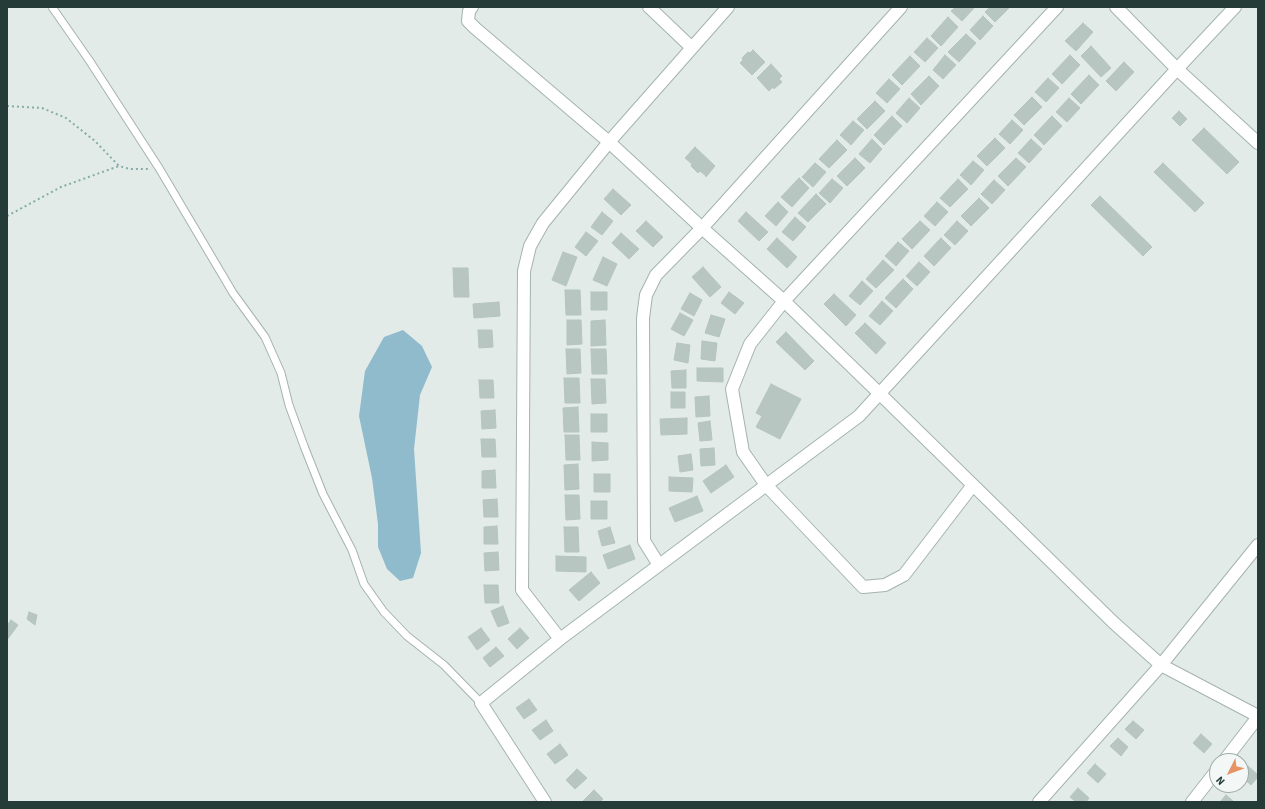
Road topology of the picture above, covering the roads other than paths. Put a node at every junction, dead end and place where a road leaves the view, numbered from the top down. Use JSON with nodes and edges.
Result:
{"nodes":[{"id":1,"x":52,"y":7,"type":"edge"},
{"id":2,"x":472,"y":7,"type":"edge"},
{"id":3,"x":649,"y":7,"type":"edge"},
{"id":4,"x":728,"y":7,"type":"edge"},
{"id":5,"x":901,"y":7,"type":"edge"},
{"id":6,"x":1057,"y":7,"type":"edge"},
{"id":7,"x":1116,"y":7,"type":"edge"},
{"id":8,"x":1235,"y":7,"type":"edge"},
{"id":9,"x":691,"y":47,"type":"junction"},
{"id":10,"x":1177,"y":69,"type":"junction"},
{"id":11,"x":609,"y":142,"type":"junction"},
{"id":12,"x":1258,"y":143,"type":"edge"},
{"id":13,"x":702,"y":228,"type":"junction"},
{"id":14,"x":784,"y":301,"type":"junction"},
{"id":15,"x":880,"y":394,"type":"junction"},
{"id":16,"x":766,"y":485,"type":"junction"},
{"id":17,"x":973,"y":485,"type":"junction"},
{"id":18,"x":1258,"y":545,"type":"edge"},
{"id":19,"x":659,"y":565,"type":"junction"},
{"id":20,"x":560,"y":639,"type":"junction"},
{"id":21,"x":1161,"y":665,"type":"junction"},
{"id":22,"x":481,"y":703,"type":"junction"},
{"id":23,"x":1258,"y":717,"type":"edge"},
{"id":24,"x":1230,"y":753,"type":"edge"},
{"id":25,"x":1209,"y":780,"type":"edge"},
{"id":26,"x":545,"y":802,"type":"edge"},
{"id":27,"x":1039,"y":802,"type":"edge"},
{"id":28,"x":1192,"y":802,"type":"edge"}],
"edges":[{"from":1,"to":22,"type":"lane"},
{"from":2,"to":11,"type":"street"},
{"from":3,"to":9,"type":"street"},
{"from":4,"to":9,"type":"street"},
{"from":5,"to":13,"type":"street"},
{"from":6,"to":14,"type":"street"},
{"from":7,"to":10,"type":"street"},
{"from":8,"to":10,"type":"street"},
{"from":9,"to":11,"type":"street"},
{"from":10,"to":12,"type":"street"},
{"from":10,"to":15,"type":"street"},
{"from":11,"to":13,"type":"street"},
{"from":11,"to":20,"type":"street"},
{"from":13,"to":14,"type":"street"},
{"from":13,"to":19,"type":"street"},
{"from":14,"to":15,"type":"street"},
{"from":14,"to":16,"type":"street"},
{"from":15,"to":16,"type":"street"},
{"from":15,"to":17,"type":"street"},
{"from":16,"to":17,"type":"street"},
{"from":16,"to":19,"type":"street"},
{"from":17,"to":21,"type":"street"},
{"from":18,"to":21,"type":"street"},
{"from":19,"to":20,"type":"street"},
{"from":20,"to":22,"type":"street"},
{"from":21,"to":23,"type":"street"},
{"from":21,"to":27,"type":"street"},
{"from":22,"to":26,"type":"street"},
{"from":23,"to":24,"type":"street"},
{"from":25,"to":28,"type":"street"}]}
